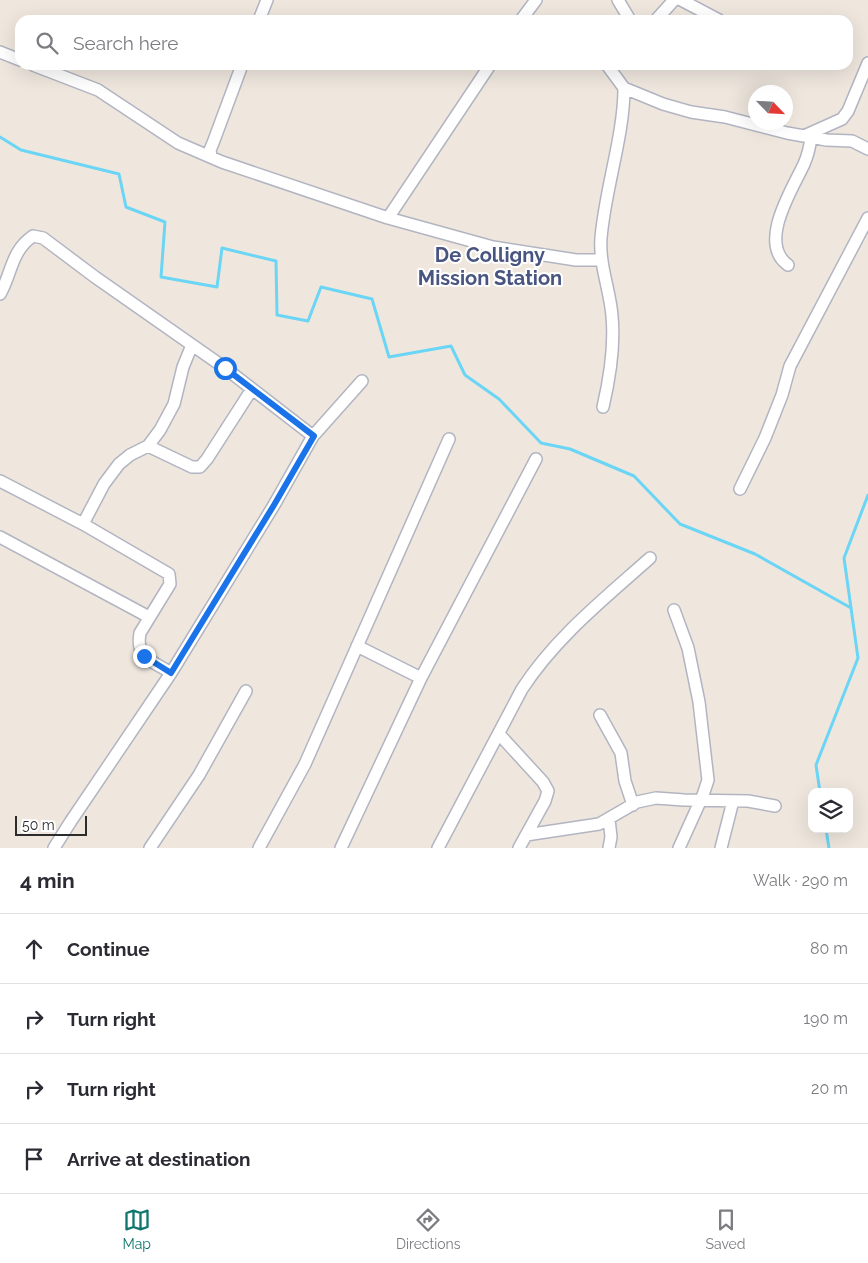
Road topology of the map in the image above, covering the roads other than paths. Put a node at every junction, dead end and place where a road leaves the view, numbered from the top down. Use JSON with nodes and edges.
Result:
{"nodes":[{"id":1,"x":267,"y":0,"type":"edge"},
{"id":2,"x":536,"y":0,"type":"edge"},
{"id":3,"x":618,"y":0,"type":"edge"},
{"id":4,"x":674,"y":0,"type":"edge"},
{"id":5,"x":681,"y":0,"type":"edge"},
{"id":6,"x":261,"y":15,"type":"edge"},
{"id":7,"x":525,"y":15,"type":"edge"},
{"id":8,"x":624,"y":15,"type":"edge"},
{"id":9,"x":660,"y":15,"type":"edge"},
{"id":10,"x":710,"y":15,"type":"edge"},
{"id":11,"x":0,"y":52,"type":"edge"},
{"id":12,"x":15,"y":58,"type":"edge"},
{"id":13,"x":868,"y":64,"type":"edge"},
{"id":14,"x":46,"y":70,"type":"edge"},
{"id":15,"x":240,"y":70,"type":"edge"},
{"id":16,"x":487,"y":70,"type":"edge"},
{"id":17,"x":611,"y":70,"type":"edge"},
{"id":18,"x":624,"y":88,"type":"junction"},
{"id":19,"x":808,"y":136,"type":"junction"},
{"id":20,"x":868,"y":148,"type":"edge"},
{"id":21,"x":211,"y":157,"type":"junction"},
{"id":22,"x":388,"y":218,"type":"junction"},
{"id":23,"x":868,"y":218,"type":"edge"},
{"id":24,"x":601,"y":260,"type":"junction"},
{"id":25,"x":788,"y":265,"type":"dead end"},
{"id":26,"x":0,"y":294,"type":"edge"},
{"id":27,"x":192,"y":344,"type":"junction"},
{"id":28,"x":362,"y":381,"type":"dead end"},
{"id":29,"x":252,"y":389,"type":"junction"},
{"id":30,"x":604,"y":407,"type":"dead end"},
{"id":31,"x":314,"y":436,"type":"junction"},
{"id":32,"x":449,"y":439,"type":"dead end"},
{"id":33,"x":148,"y":446,"type":"junction"},
{"id":34,"x":536,"y":459,"type":"dead end"},
{"id":35,"x":0,"y":481,"type":"edge"},
{"id":36,"x":740,"y":489,"type":"dead end"},
{"id":37,"x":83,"y":524,"type":"junction"},
{"id":38,"x":0,"y":537,"type":"edge"},
{"id":39,"x":650,"y":558,"type":"dead end"},
{"id":40,"x":674,"y":610,"type":"dead end"},
{"id":41,"x":149,"y":617,"type":"junction"},
{"id":42,"x":358,"y":646,"type":"junction"},
{"id":43,"x":171,"y":673,"type":"junction"},
{"id":44,"x":421,"y":678,"type":"junction"},
{"id":45,"x":246,"y":691,"type":"dead end"},
{"id":46,"x":600,"y":715,"type":"dead end"},
{"id":47,"x":499,"y":734,"type":"junction"},
{"id":48,"x":700,"y":800,"type":"junction"},
{"id":49,"x":733,"y":801,"type":"junction"},
{"id":50,"x":633,"y":805,"type":"junction"},
{"id":51,"x":776,"y":806,"type":"dead end"},
{"id":52,"x":608,"y":819,"type":"junction"},
{"id":53,"x":526,"y":835,"type":"junction"},
{"id":54,"x":54,"y":848,"type":"edge"},
{"id":55,"x":150,"y":848,"type":"edge"},
{"id":56,"x":259,"y":848,"type":"edge"},
{"id":57,"x":341,"y":848,"type":"edge"},
{"id":58,"x":438,"y":848,"type":"edge"},
{"id":59,"x":519,"y":848,"type":"edge"},
{"id":60,"x":608,"y":848,"type":"edge"},
{"id":61,"x":679,"y":848,"type":"edge"},
{"id":62,"x":721,"y":848,"type":"edge"}],
"edges":[{"from":1,"to":6,"type":"street"},
{"from":2,"to":7,"type":"street"},
{"from":3,"to":8,"type":"street"},
{"from":4,"to":9,"type":"street"},
{"from":5,"to":10,"type":"street"},
{"from":11,"to":12,"type":"street"},
{"from":13,"to":19,"type":"street"},
{"from":14,"to":21,"type":"street"},
{"from":15,"to":21,"type":"street"},
{"from":16,"to":22,"type":"street"},
{"from":17,"to":18,"type":"street"},
{"from":18,"to":19,"type":"street"},
{"from":18,"to":24,"type":"street"},
{"from":19,"to":20,"type":"street"},
{"from":19,"to":25,"type":"street"},
{"from":21,"to":22,"type":"street"},
{"from":22,"to":24,"type":"street"},
{"from":23,"to":36,"type":"street"},
{"from":24,"to":30,"type":"street"},
{"from":26,"to":27,"type":"street"},
{"from":27,"to":29,"type":"street"},
{"from":27,"to":33,"type":"street"},
{"from":28,"to":31,"type":"street"},
{"from":29,"to":31,"type":"street"},
{"from":29,"to":33,"type":"street"},
{"from":31,"to":43,"type":"street"},
{"from":32,"to":42,"type":"street"},
{"from":33,"to":37,"type":"street"},
{"from":34,"to":44,"type":"street"},
{"from":35,"to":37,"type":"street"},
{"from":37,"to":41,"type":"street"},
{"from":38,"to":41,"type":"street"},
{"from":39,"to":47,"type":"street"},
{"from":40,"to":48,"type":"street"},
{"from":41,"to":43,"type":"street"},
{"from":42,"to":44,"type":"street"},
{"from":42,"to":56,"type":"street"},
{"from":43,"to":54,"type":"street"},
{"from":44,"to":57,"type":"street"},
{"from":45,"to":55,"type":"street"},
{"from":46,"to":50,"type":"street"},
{"from":47,"to":53,"type":"street"},
{"from":47,"to":58,"type":"street"},
{"from":48,"to":49,"type":"street"},
{"from":48,"to":50,"type":"street"},
{"from":48,"to":61,"type":"street"},
{"from":49,"to":51,"type":"street"},
{"from":49,"to":62,"type":"street"},
{"from":50,"to":52,"type":"street"},
{"from":52,"to":53,"type":"street"},
{"from":52,"to":60,"type":"street"},
{"from":53,"to":59,"type":"street"}]}
